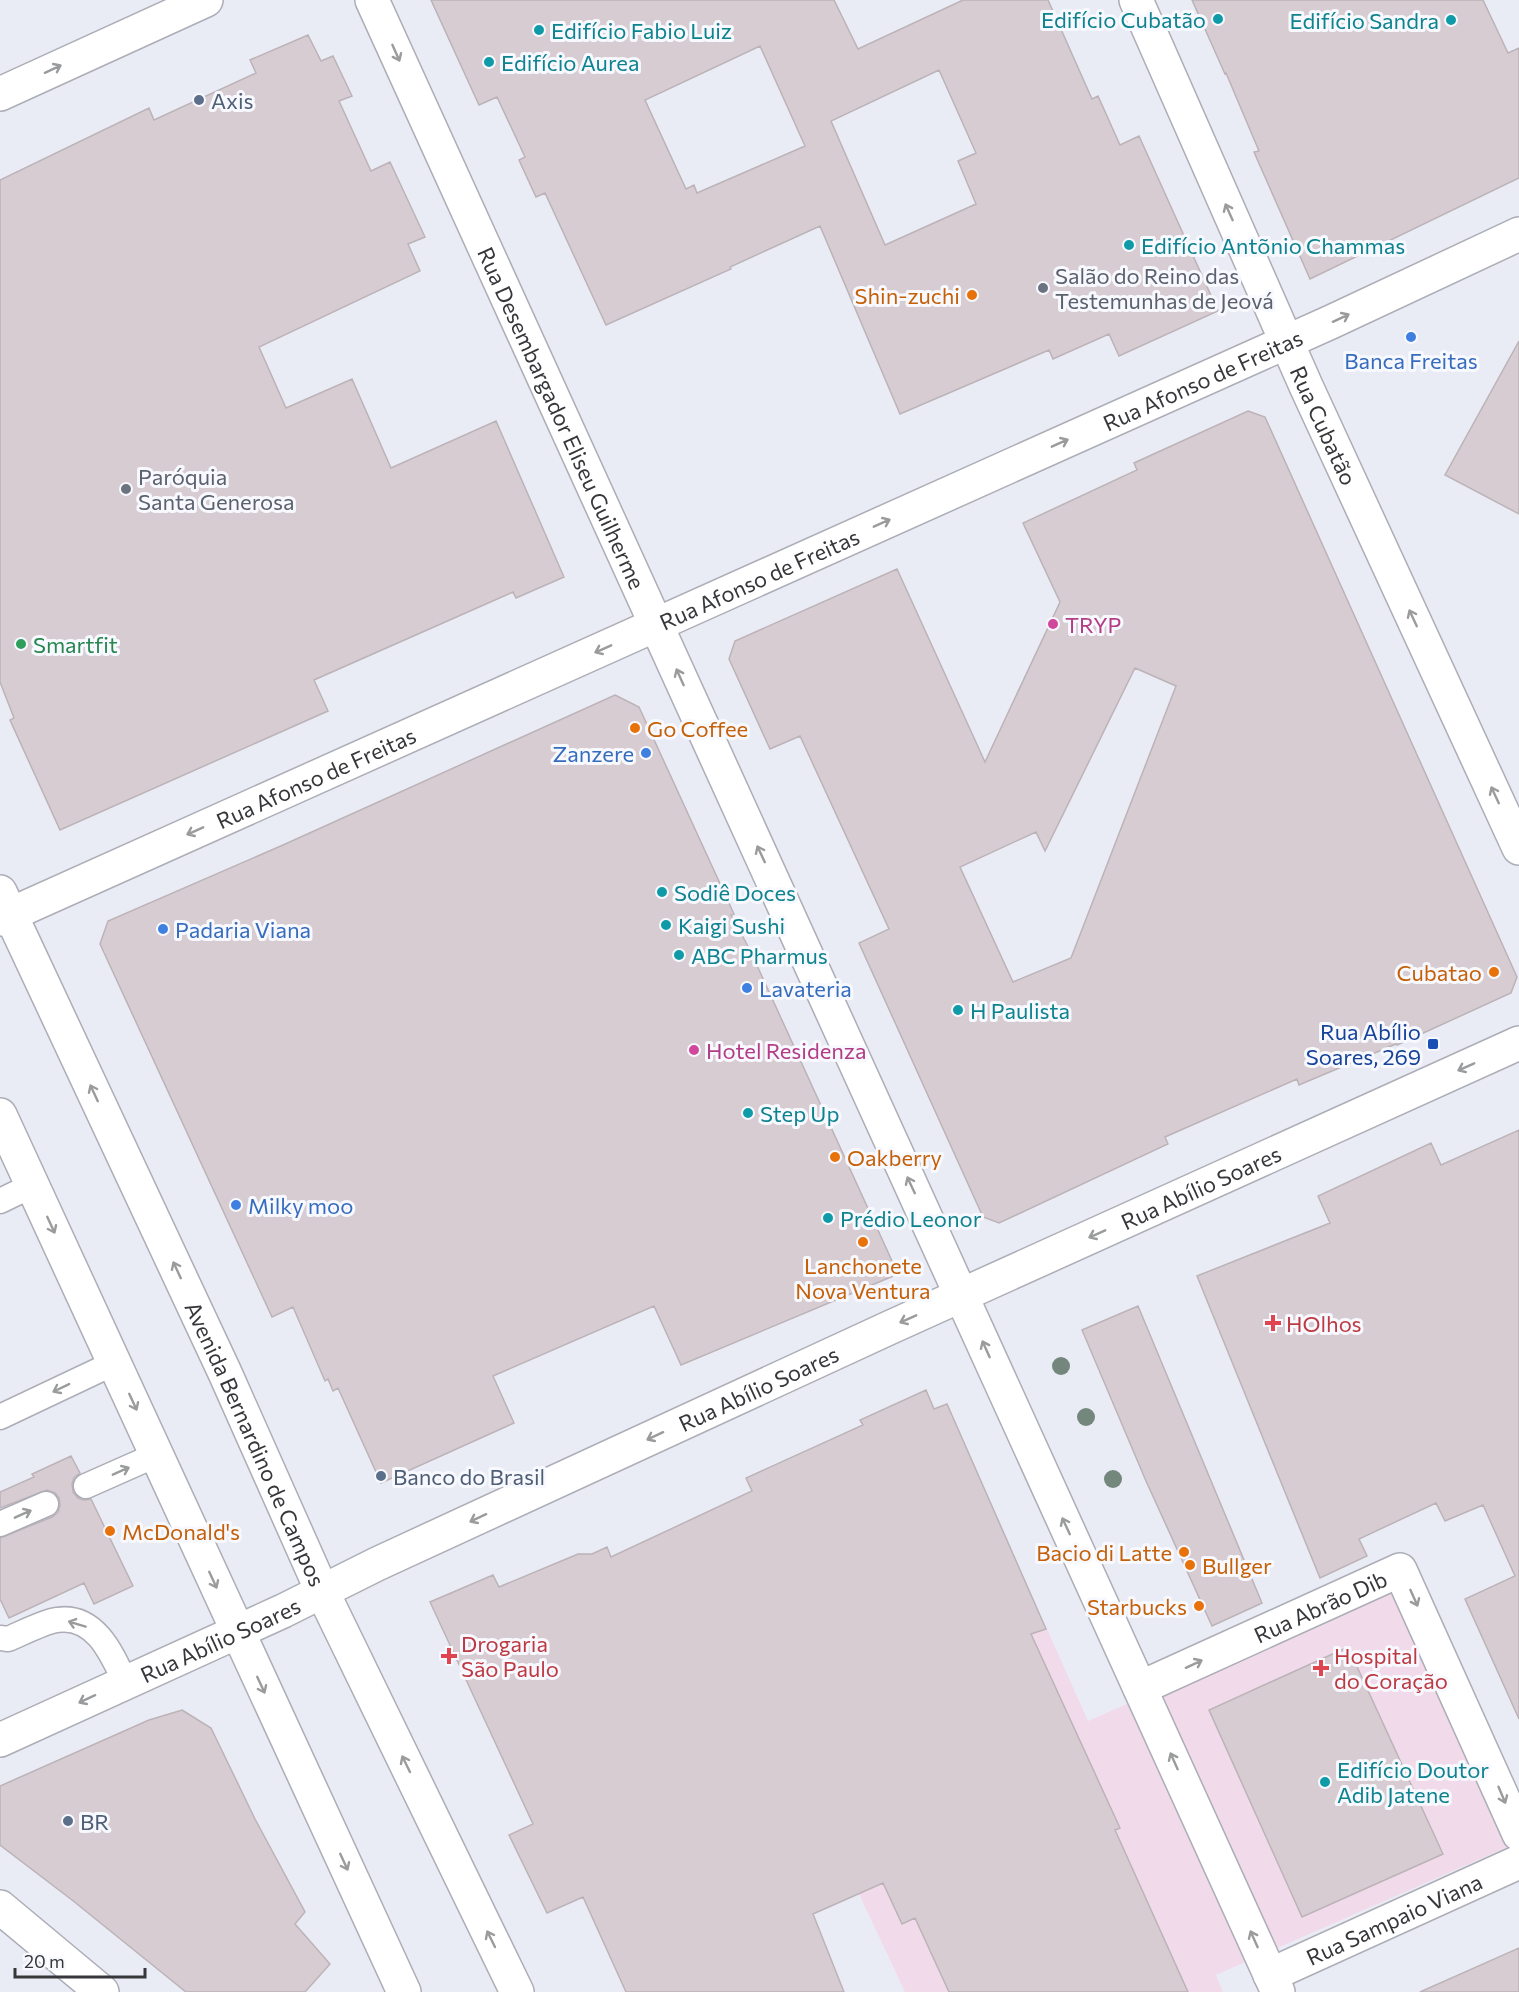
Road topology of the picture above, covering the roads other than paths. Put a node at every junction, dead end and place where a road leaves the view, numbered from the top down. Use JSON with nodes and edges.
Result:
{"nodes":[{"id":1,"x":206,"y":0,"type":"edge"},
{"id":2,"x":372,"y":0,"type":"edge"},
{"id":3,"x":1136,"y":0,"type":"edge"},
{"id":4,"x":0,"y":94,"type":"edge"},
{"id":5,"x":1519,"y":234,"type":"edge"},
{"id":6,"x":1287,"y":342,"type":"junction"},
{"id":7,"x":656,"y":625,"type":"junction"},
{"id":8,"x":1519,"y":848,"type":"edge"},
{"id":9,"x":4,"y":908,"type":"edge"},
{"id":10,"x":1519,"y":1043,"type":"edge"},
{"id":11,"x":0,"y":1115,"type":"edge"},
{"id":12,"x":33,"y":1185,"type":"junction"},
{"id":13,"x":0,"y":1201,"type":"edge"},
{"id":14,"x":961,"y":1295,"type":"junction"},
{"id":15,"x":114,"y":1363,"type":"junction"},
{"id":16,"x":0,"y":1417,"type":"edge"},
{"id":17,"x":156,"y":1455,"type":"junction"},
{"id":18,"x":86,"y":1486,"type":"dead end"},
{"id":19,"x":46,"y":1504,"type":"dead end"},
{"id":20,"x":0,"y":1524,"type":"edge"},
{"id":21,"x":322,"y":1591,"type":"junction"},
{"id":22,"x":237,"y":1632,"type":"junction"},
{"id":23,"x":0,"y":1638,"type":"edge"},
{"id":24,"x":125,"y":1682,"type":"junction"},
{"id":25,"x":1140,"y":1688,"type":"junction"},
{"id":26,"x":0,"y":1740,"type":"edge"},
{"id":27,"x":1519,"y":1834,"type":"edge"},
{"id":28,"x":1519,"y":1862,"type":"edge"},
{"id":29,"x":0,"y":1907,"type":"edge"},
{"id":30,"x":1274,"y":1984,"type":"edge"},
{"id":31,"x":102,"y":1992,"type":"edge"},
{"id":32,"x":404,"y":1992,"type":"edge"},
{"id":33,"x":517,"y":1992,"type":"edge"}],
"edges":[{"from":4,"to":1,"type":"street","one_way":true},
{"from":2,"to":7,"type":"street","name":"Rua Desembargador Eliseu Guilherme","one_way":true},
{"from":6,"to":3,"type":"street","name":"Rua Cubatão","one_way":true},
{"from":6,"to":5,"type":"street","name":"Rua Afonso de Freitas","one_way":true},
{"from":7,"to":6,"type":"street","name":"Rua Afonso de Freitas","one_way":true},
{"from":8,"to":6,"type":"street","name":"Rua Cubatão","one_way":true},
{"from":7,"to":9,"type":"street","name":"Rua Afonso de Freitas","one_way":true},
{"from":14,"to":7,"type":"street","name":"Rua Desembargador Eliseu Guilherme","one_way":true},
{"from":21,"to":9,"type":"street","name":"Avenida Bernardino de Campos","one_way":true},
{"from":10,"to":14,"type":"street","name":"Rua Abílio Soares","one_way":true},
{"from":11,"to":12,"type":"street"},
{"from":12,"to":13,"type":"lane"},
{"from":12,"to":15,"type":"street","one_way":true},
{"from":14,"to":21,"type":"street","name":"Rua Abílio Soares","one_way":true},
{"from":25,"to":14,"type":"street","name":"Rua Desembargador Eliseu Guilherme","one_way":true},
{"from":15,"to":16,"type":"lane","one_way":true},
{"from":15,"to":17,"type":"street","one_way":true},
{"from":18,"to":17,"type":"lane","one_way":true},
{"from":17,"to":22,"type":"street","one_way":true},
{"from":20,"to":19,"type":"lane","one_way":true},
{"from":21,"to":22,"type":"street","name":"Rua Abílio Soares"},
{"from":33,"to":21,"type":"street","name":"Avenida Bernardino de Campos","one_way":true},
{"from":22,"to":24,"type":"street","name":"Rua Abílio Soares"},
{"from":22,"to":32,"type":"street","one_way":true},
{"from":24,"to":23,"type":"lane","one_way":true},
{"from":24,"to":26,"type":"street","name":"Rua Abílio Soares","one_way":true},
{"from":25,"to":27,"type":"street","name":"Rua Abrão Dib","one_way":true},
{"from":30,"to":25,"type":"street","name":"Rua Desembargador Eliseu Guilherme","one_way":true},
{"from":28,"to":30,"type":"street","name":"Rua Sampaio Viana"},
{"from":29,"to":31,"type":"street"}]}
